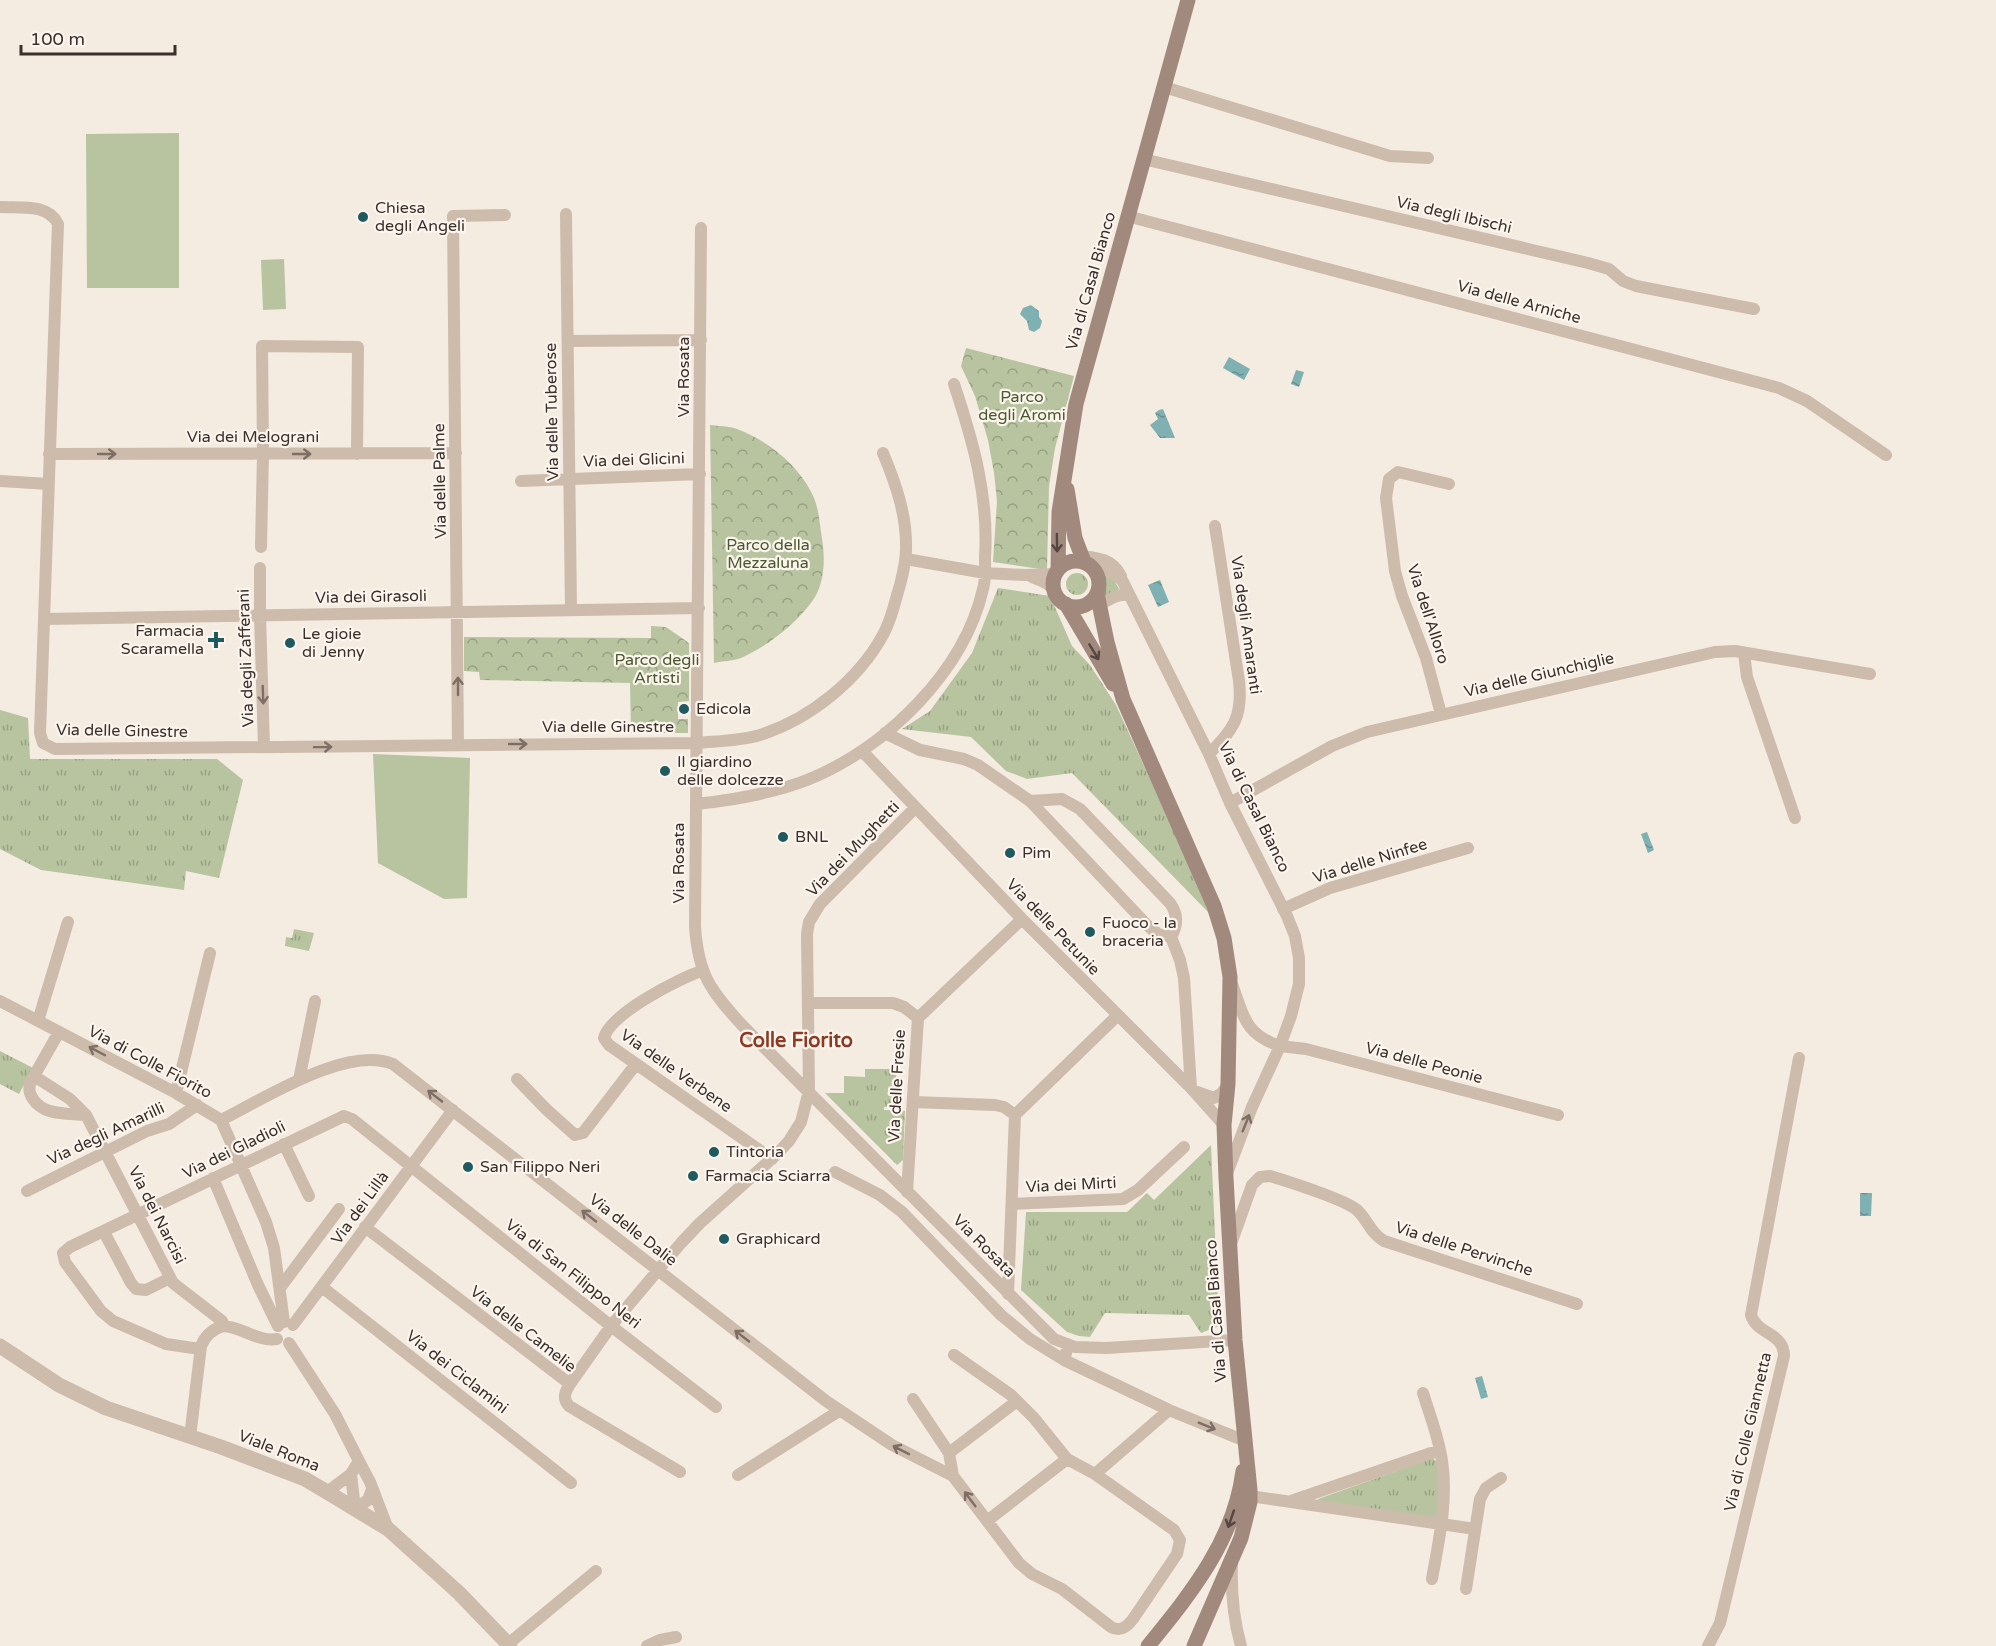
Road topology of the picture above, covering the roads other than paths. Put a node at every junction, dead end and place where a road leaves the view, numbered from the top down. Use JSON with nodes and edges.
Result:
{"nodes":[{"id":1,"x":1189,"y":2,"type":"edge"},
{"id":2,"x":1164,"y":87,"type":"junction"},
{"id":3,"x":1428,"y":158,"type":"dead end"},
{"id":4,"x":1143,"y":159,"type":"junction"},
{"id":5,"x":0,"y":207,"type":"edge"},
{"id":6,"x":566,"y":214,"type":"dead end"},
{"id":7,"x":505,"y":215,"type":"dead end"},
{"id":8,"x":1127,"y":216,"type":"junction"},
{"id":9,"x":701,"y":228,"type":"dead end"},
{"id":10,"x":1755,"y":309,"type":"dead end"},
{"id":11,"x":701,"y":340,"type":"junction"},
{"id":12,"x":568,"y":341,"type":"junction"},
{"id":13,"x":954,"y":384,"type":"dead end"},
{"id":14,"x":456,"y":453,"type":"junction"},
{"id":15,"x":883,"y":453,"type":"dead end"},
{"id":16,"x":49,"y":454,"type":"junction"},
{"id":17,"x":263,"y":454,"type":"junction"},
{"id":18,"x":357,"y":454,"type":"junction"},
{"id":19,"x":1886,"y":454,"type":"dead end"},
{"id":20,"x":700,"y":474,"type":"junction"},
{"id":21,"x":1064,"y":474,"type":"junction"},
{"id":22,"x":569,"y":478,"type":"junction"},
{"id":23,"x":0,"y":481,"type":"edge"},
{"id":24,"x":521,"y":481,"type":"dead end"},
{"id":25,"x":49,"y":484,"type":"junction"},
{"id":26,"x":1449,"y":484,"type":"dead end"},
{"id":27,"x":1215,"y":526,"type":"dead end"},
{"id":28,"x":261,"y":547,"type":"dead end"},
{"id":29,"x":906,"y":559,"type":"junction"},
{"id":30,"x":1086,"y":562,"type":"junction"},
{"id":31,"x":260,"y":568,"type":"dead end"},
{"id":32,"x":985,"y":573,"type":"junction"},
{"id":33,"x":1056,"y":578,"type":"junction"},
{"id":34,"x":1128,"y":593,"type":"junction"},
{"id":35,"x":1098,"y":599,"type":"junction"},
{"id":36,"x":1066,"y":604,"type":"junction"},
{"id":37,"x":699,"y":608,"type":"junction"},
{"id":38,"x":571,"y":610,"type":"junction"},
{"id":39,"x":458,"y":611,"type":"junction"},
{"id":40,"x":260,"y":615,"type":"junction"},
{"id":41,"x":44,"y":619,"type":"junction"},
{"id":42,"x":1744,"y":653,"type":"junction"},
{"id":43,"x":1870,"y":675,"type":"dead end"},
{"id":44,"x":1123,"y":699,"type":"junction"},
{"id":45,"x":1440,"y":714,"type":"junction"},
{"id":46,"x":885,"y":733,"type":"junction"},
{"id":47,"x":697,"y":743,"type":"junction"},
{"id":48,"x":458,"y":745,"type":"junction"},
{"id":49,"x":264,"y":747,"type":"junction"},
{"id":50,"x":862,"y":751,"type":"junction"},
{"id":51,"x":1209,"y":754,"type":"junction"},
{"id":52,"x":1030,"y":801,"type":"junction"},
{"id":53,"x":1230,"y":803,"type":"junction"},
{"id":54,"x":696,"y":804,"type":"junction"},
{"id":55,"x":915,"y":808,"type":"junction"},
{"id":56,"x":1795,"y":818,"type":"dead end"},
{"id":57,"x":1468,"y":848,"type":"dead end"},
{"id":58,"x":1283,"y":909,"type":"junction"},
{"id":59,"x":1022,"y":919,"type":"junction"},
{"id":60,"x":68,"y":922,"type":"dead end"},
{"id":61,"x":1171,"y":937,"type":"junction"},
{"id":62,"x":210,"y":953,"type":"dead end"},
{"id":63,"x":702,"y":971,"type":"junction"},
{"id":64,"x":1230,"y":977,"type":"junction"},
{"id":65,"x":315,"y":1000,"type":"dead end"},
{"id":66,"x":0,"y":1001,"type":"edge"},
{"id":67,"x":808,"y":1003,"type":"junction"},
{"id":68,"x":1117,"y":1016,"type":"junction"},
{"id":69,"x":918,"y":1018,"type":"junction"},
{"id":70,"x":38,"y":1021,"type":"junction"},
{"id":71,"x":59,"y":1032,"type":"junction"},
{"id":72,"x":1280,"y":1046,"type":"junction"},
{"id":73,"x":1799,"y":1058,"type":"dead end"},
{"id":74,"x":636,"y":1064,"type":"junction"},
{"id":75,"x":34,"y":1076,"type":"junction"},
{"id":76,"x":517,"y":1079,"type":"dead end"},
{"id":77,"x":299,"y":1080,"type":"junction"},
{"id":78,"x":1228,"y":1084,"type":"junction"},
{"id":79,"x":1191,"y":1088,"type":"junction"},
{"id":80,"x":809,"y":1091,"type":"junction"},
{"id":81,"x":176,"y":1093,"type":"junction"},
{"id":82,"x":914,"y":1102,"type":"junction"},
{"id":83,"x":197,"y":1105,"type":"junction"},
{"id":84,"x":453,"y":1110,"type":"junction"},
{"id":85,"x":86,"y":1115,"type":"junction"},
{"id":86,"x":1016,"y":1115,"type":"junction"},
{"id":87,"x":1558,"y":1115,"type":"dead end"},
{"id":88,"x":221,"y":1120,"type":"junction"},
{"id":89,"x":1224,"y":1125,"type":"junction"},
{"id":90,"x":284,"y":1144,"type":"junction"},
{"id":91,"x":1184,"y":1147,"type":"dead end"},
{"id":92,"x":106,"y":1151,"type":"junction"},
{"id":93,"x":772,"y":1159,"type":"junction"},
{"id":94,"x":241,"y":1164,"type":"junction"},
{"id":95,"x":411,"y":1166,"type":"junction"},
{"id":96,"x":835,"y":1172,"type":"dead end"},
{"id":97,"x":213,"y":1178,"type":"junction"},
{"id":98,"x":1226,"y":1178,"type":"junction"},
{"id":99,"x":27,"y":1191,"type":"dead end"},
{"id":100,"x":907,"y":1192,"type":"junction"},
{"id":101,"x":309,"y":1196,"type":"dead end"},
{"id":102,"x":1012,"y":1204,"type":"junction"},
{"id":103,"x":339,"y":1209,"type":"dead end"},
{"id":104,"x":138,"y":1215,"type":"junction"},
{"id":105,"x":365,"y":1227,"type":"junction"},
{"id":106,"x":104,"y":1232,"type":"junction"},
{"id":107,"x":1229,"y":1248,"type":"junction"},
{"id":108,"x":657,"y":1270,"type":"junction"},
{"id":109,"x":171,"y":1278,"type":"junction"},
{"id":110,"x":322,"y":1287,"type":"junction"},
{"id":111,"x":280,"y":1288,"type":"junction"},
{"id":112,"x":1008,"y":1294,"type":"junction"},
{"id":113,"x":1577,"y":1304,"type":"dead end"},
{"id":114,"x":285,"y":1324,"type":"junction"},
{"id":115,"x":223,"y":1326,"type":"junction"},
{"id":116,"x":611,"y":1326,"type":"junction"},
{"id":117,"x":1235,"y":1340,"type":"junction"},
{"id":118,"x":283,"y":1341,"type":"junction"},
{"id":119,"x":0,"y":1346,"type":"edge"},
{"id":120,"x":1068,"y":1346,"type":"junction"},
{"id":121,"x":200,"y":1349,"type":"junction"},
{"id":122,"x":954,"y":1355,"type":"dead end"},
{"id":123,"x":1064,"y":1360,"type":"junction"},
{"id":124,"x":570,"y":1384,"type":"junction"},
{"id":125,"x":1423,"y":1393,"type":"dead end"},
{"id":126,"x":913,"y":1399,"type":"dead end"},
{"id":127,"x":1017,"y":1401,"type":"junction"},
{"id":128,"x":716,"y":1407,"type":"dead end"},
{"id":129,"x":1169,"y":1410,"type":"junction"},
{"id":130,"x":839,"y":1411,"type":"junction"},
{"id":131,"x":190,"y":1437,"type":"junction"},
{"id":132,"x":1245,"y":1441,"type":"junction"},
{"id":133,"x":1440,"y":1450,"type":"junction"},
{"id":134,"x":949,"y":1453,"type":"junction"},
{"id":135,"x":1067,"y":1459,"type":"junction"},
{"id":136,"x":359,"y":1461,"type":"junction"},
{"id":137,"x":680,"y":1472,"type":"dead end"},
{"id":138,"x":351,"y":1474,"type":"junction"},
{"id":139,"x":1095,"y":1474,"type":"junction"},
{"id":140,"x":738,"y":1475,"type":"dead end"},
{"id":141,"x":953,"y":1476,"type":"junction"},
{"id":142,"x":1501,"y":1478,"type":"dead end"},
{"id":143,"x":571,"y":1483,"type":"dead end"},
{"id":144,"x":372,"y":1489,"type":"junction"},
{"id":145,"x":327,"y":1492,"type":"junction"},
{"id":146,"x":1250,"y":1496,"type":"junction"},
{"id":147,"x":1289,"y":1502,"type":"junction"},
{"id":148,"x":355,"y":1509,"type":"junction"},
{"id":149,"x":987,"y":1521,"type":"junction"},
{"id":150,"x":1441,"y":1524,"type":"junction"},
{"id":151,"x":388,"y":1529,"type":"junction"},
{"id":152,"x":1475,"y":1529,"type":"junction"},
{"id":153,"x":1233,"y":1558,"type":"junction"},
{"id":154,"x":596,"y":1571,"type":"dead end"},
{"id":155,"x":1432,"y":1578,"type":"dead end"},
{"id":156,"x":1466,"y":1589,"type":"dead end"},
{"id":157,"x":1205,"y":1624,"type":"junction"},
{"id":158,"x":1235,"y":1626,"type":"junction"},
{"id":159,"x":676,"y":1637,"type":"dead end"},
{"id":160,"x":510,"y":1645,"type":"edge"},
{"id":161,"x":647,"y":1646,"type":"edge"},
{"id":162,"x":1148,"y":1646,"type":"edge"},
{"id":163,"x":1194,"y":1646,"type":"edge"},
{"id":164,"x":1241,"y":1646,"type":"edge"},
{"id":165,"x":1708,"y":1646,"type":"edge"}],
"edges":[{"from":1,"to":2,"type":"main road","name":"Via di Casal Bianco"},
{"from":2,"to":3,"type":"street"},
{"from":2,"to":4,"type":"main road","name":"Via di Casal Bianco"},
{"from":4,"to":8,"type":"main road","name":"Via di Casal Bianco"},
{"from":4,"to":10,"type":"street","name":"Via degli Ibischi"},
{"from":5,"to":16,"type":"street","name":"Via delle Ginestre"},
{"from":6,"to":12,"type":"street","name":"Via delle Tuberose"},
{"from":7,"to":14,"type":"street","name":"Via delle Palme"},
{"from":8,"to":19,"type":"street","name":"Via delle Arniche"},
{"from":8,"to":21,"type":"main road","name":"Via di Casal Bianco"},
{"from":9,"to":11,"type":"street","name":"Via Rosata"},
{"from":11,"to":12,"type":"street"},
{"from":11,"to":20,"type":"street","name":"Via Rosata"},
{"from":12,"to":22,"type":"street","name":"Via delle Tuberose"},
{"from":13,"to":32,"type":"street"},
{"from":14,"to":18,"type":"street","name":"Via dei Melograni"},
{"from":14,"to":39,"type":"street","name":"Via delle Palme"},
{"from":15,"to":29,"type":"street","name":"Via delle Ginestre"},
{"from":16,"to":17,"type":"street","name":"Via dei Melograni","one_way":true},
{"from":16,"to":25,"type":"street","name":"Via delle Ginestre"},
{"from":17,"to":18,"type":"street","name":"Via dei Melograni","one_way":true},
{"from":17,"to":18,"type":"street"},
{"from":17,"to":28,"type":"street"},
{"from":20,"to":22,"type":"street","name":"Via dei Glicini"},
{"from":20,"to":37,"type":"street","name":"Via Rosata"},
{"from":21,"to":30,"type":"main road"},
{"from":21,"to":33,"type":"main road","name":"Via di Casal Bianco","one_way":true},
{"from":22,"to":24,"type":"street","name":"Via dei Glicini"},
{"from":22,"to":38,"type":"street","name":"Via delle Tuberose"},
{"from":23,"to":25,"type":"street"},
{"from":25,"to":41,"type":"street","name":"Via delle Ginestre"},
{"from":26,"to":45,"type":"street","name":"Via dell'Alloro"},
{"from":27,"to":51,"type":"street","name":"Via degli Amaranti"},
{"from":29,"to":32,"type":"street"},
{"from":29,"to":47,"type":"street","name":"Via delle Ginestre"},
{"from":30,"to":33,"type":"main road"},
{"from":30,"to":34,"type":"street","name":"Via di Casal Bianco"},
{"from":30,"to":35,"type":"main road"},
{"from":31,"to":40,"type":"street","name":"Via degli Zafferani"},
{"from":32,"to":33,"type":"street"},
{"from":32,"to":46,"type":"street"},
{"from":33,"to":36,"type":"main road"},
{"from":34,"to":35,"type":"street"},
{"from":34,"to":51,"type":"street","name":"Via di Casal Bianco"},
{"from":35,"to":36,"type":"main road"},
{"from":35,"to":44,"type":"main road","name":"Via di Casal Bianco"},
{"from":36,"to":44,"type":"main road","one_way":true},
{"from":37,"to":38,"type":"street","name":"Via dei Girasoli"},
{"from":37,"to":47,"type":"street","name":"Via Rosata"},
{"from":38,"to":39,"type":"street","name":"Via dei Girasoli"},
{"from":39,"to":40,"type":"street","name":"Via dei Girasoli"},
{"from":48,"to":39,"type":"street","name":"Via delle Palme","one_way":true},
{"from":40,"to":41,"type":"street","name":"Via dei Girasoli"},
{"from":40,"to":49,"type":"street","name":"Via degli Zafferani","one_way":true},
{"from":41,"to":49,"type":"street","name":"Via delle Ginestre"},
{"from":42,"to":43,"type":"street","name":"Via delle Giunchiglie"},
{"from":42,"to":45,"type":"street","name":"Via delle Giunchiglie"},
{"from":42,"to":56,"type":"street"},
{"from":44,"to":64,"type":"main road","name":"Via di Casal Bianco"},
{"from":45,"to":53,"type":"street","name":"Via delle Giunchiglie"},
{"from":46,"to":50,"type":"street"},
{"from":46,"to":52,"type":"street"},
{"from":48,"to":47,"type":"street","name":"Via delle Ginestre","one_way":true},
{"from":47,"to":54,"type":"street","name":"Via Rosata"},
{"from":49,"to":48,"type":"street","name":"Via delle Ginestre","one_way":true},
{"from":50,"to":54,"type":"street"},
{"from":50,"to":55,"type":"street","name":"Via delle Petunie"},
{"from":51,"to":53,"type":"street","name":"Via di Casal Bianco"},
{"from":52,"to":61,"type":"street"},
{"from":52,"to":61,"type":"street"},
{"from":53,"to":58,"type":"street","name":"Via di Casal Bianco"},
{"from":54,"to":63,"type":"street","name":"Via Rosata"},
{"from":55,"to":59,"type":"street","name":"Via delle Petunie"},
{"from":55,"to":67,"type":"street","name":"Via dei Mughetti"},
{"from":57,"to":58,"type":"street","name":"Via delle Ninfee"},
{"from":58,"to":72,"type":"street","name":"Via di Casal Bianco"},
{"from":59,"to":68,"type":"street","name":"Via delle Petunie"},
{"from":59,"to":69,"type":"street","name":"Via delle Fresie"},
{"from":60,"to":70,"type":"street"},
{"from":61,"to":79,"type":"street"},
{"from":62,"to":81,"type":"street"},
{"from":63,"to":74,"type":"street","name":"Via delle Verbene"},
{"from":63,"to":80,"type":"street","name":"Via Rosata"},
{"from":64,"to":72,"type":"street","name":"Via di Casal Bianco"},
{"from":64,"to":78,"type":"main road","name":"Via di Casal Bianco"},
{"from":65,"to":77,"type":"street"},
{"from":66,"to":70,"type":"street","name":"Via di Colle Fiorito"},
{"from":67,"to":69,"type":"street"},
{"from":67,"to":80,"type":"street","name":"Via dei Mughetti"},
{"from":68,"to":79,"type":"street","name":"Via delle Petunie"},
{"from":68,"to":86,"type":"street"},
{"from":69,"to":82,"type":"street","name":"Via delle Fresie"},
{"from":70,"to":71,"type":"street","name":"Via di Colle Fiorito"},
{"from":71,"to":75,"type":"street"},
{"from":81,"to":71,"type":"street","name":"Via di Colle Fiorito","one_way":true},
{"from":72,"to":87,"type":"street","name":"Via delle Peonie"},
{"from":98,"to":72,"type":"street","name":"Via di Casal Bianco","one_way":true},
{"from":73,"to":165,"type":"street","name":"Via di Colle Giannetta"},
{"from":74,"to":76,"type":"street"},
{"from":74,"to":93,"type":"street","name":"Via delle Verbene"},
{"from":75,"to":85,"type":"street","name":"Via dei Narcisi"},
{"from":75,"to":85,"type":"street"},
{"from":84,"to":77,"type":"street","name":"Via delle Dalie","one_way":true},
{"from":77,"to":88,"type":"street","name":"Via delle Dalie"},
{"from":78,"to":79,"type":"street"},
{"from":78,"to":89,"type":"main road","name":"Via di Casal Bianco"},
{"from":79,"to":89,"type":"street","name":"Via delle Petunie"},
{"from":80,"to":93,"type":"street","name":"Via dei Mughetti"},
{"from":80,"to":100,"type":"street","name":"Via Rosata"},
{"from":81,"to":83,"type":"street","name":"Via di Colle Fiorito"},
{"from":82,"to":86,"type":"street"},
{"from":82,"to":100,"type":"street","name":"Via delle Fresie"},
{"from":83,"to":88,"type":"street","name":"Via di Colle Fiorito"},
{"from":83,"to":92,"type":"street","name":"Via degli Amarilli"},
{"from":84,"to":95,"type":"street","name":"Via dei Lillà"},
{"from":108,"to":84,"type":"street","name":"Via delle Dalie","one_way":true},
{"from":85,"to":92,"type":"street","name":"Via dei Narcisi"},
{"from":86,"to":102,"type":"street"},
{"from":88,"to":94,"type":"street","name":"Via di Colle Fiorito"},
{"from":89,"to":98,"type":"main road","name":"Via di Casal Bianco"},
{"from":90,"to":94,"type":"street","name":"Via dei Gladioli"},
{"from":90,"to":95,"type":"street","name":"Via dei Gladioli"},
{"from":90,"to":101,"type":"street"},
{"from":91,"to":102,"type":"street","name":"Via dei Mirti"},
{"from":92,"to":99,"type":"street","name":"Via degli Amarilli"},
{"from":92,"to":104,"type":"street","name":"Via dei Narcisi"},
{"from":93,"to":108,"type":"street","name":"Via dei Mughetti"},
{"from":94,"to":97,"type":"street","name":"Via dei Gladioli"},
{"from":94,"to":111,"type":"street","name":"Via di Colle Fiorito"},
{"from":95,"to":105,"type":"street","name":"Via dei Lillà"},
{"from":95,"to":116,"type":"street","name":"Via di San Filippo Neri"},
{"from":96,"to":123,"type":"street","name":"Via Rosata"},
{"from":97,"to":104,"type":"street","name":"Via dei Gladioli"},
{"from":97,"to":114,"type":"street"},
{"from":98,"to":107,"type":"main road","name":"Via di Casal Bianco"},
{"from":100,"to":112,"type":"street","name":"Via Rosata"},
{"from":102,"to":112,"type":"street"},
{"from":103,"to":111,"type":"street"},
{"from":104,"to":106,"type":"street","name":"Via dei Gladioli"},
{"from":104,"to":109,"type":"street","name":"Via dei Narcisi"},
{"from":105,"to":110,"type":"street","name":"Via dei Lillà"},
{"from":105,"to":124,"type":"street","name":"Via delle Camelie"},
{"from":106,"to":109,"type":"street"},
{"from":106,"to":121,"type":"street","name":"Via dei Gladioli"},
{"from":107,"to":113,"type":"street","name":"Via delle Pervinche"},
{"from":107,"to":117,"type":"main road","name":"Via di Casal Bianco"},
{"from":108,"to":116,"type":"street","name":"Via dei Mughetti"},
{"from":130,"to":108,"type":"street","name":"Via delle Dalie","one_way":true},
{"from":109,"to":115,"type":"street","name":"Via dei Narcisi"},
{"from":110,"to":114,"type":"street","name":"Via dei Lillà"},
{"from":110,"to":143,"type":"street","name":"Via dei Ciclamini"},
{"from":111,"to":114,"type":"street","name":"Via di Colle Fiorito"},
{"from":112,"to":120,"type":"street","name":"Via Rosata"},
{"from":114,"to":118,"type":"street"},
{"from":114,"to":118,"type":"street"},
{"from":115,"to":118,"type":"street","name":"Via dei Narcisi"},
{"from":115,"to":121,"type":"street"},
{"from":116,"to":124,"type":"street","name":"Via dei Mughetti"},
{"from":116,"to":128,"type":"street","name":"Via di San Filippo Neri"},
{"from":117,"to":120,"type":"street"},
{"from":117,"to":132,"type":"main road","name":"Via di Casal Bianco"},
{"from":118,"to":136,"type":"street"},
{"from":119,"to":131,"type":"street","name":"Viale Roma"},
{"from":120,"to":123,"type":"street"},
{"from":121,"to":131,"type":"street"},
{"from":122,"to":127,"type":"street"},
{"from":123,"to":129,"type":"street","name":"Via Rosata"},
{"from":124,"to":137,"type":"street","name":"Via delle Camelie"},
{"from":125,"to":133,"type":"street"},
{"from":126,"to":134,"type":"street"},
{"from":127,"to":134,"type":"street"},
{"from":127,"to":135,"type":"street"},
{"from":129,"to":132,"type":"street","name":"Via Rosata","one_way":true},
{"from":129,"to":139,"type":"street"},
{"from":130,"to":140,"type":"street"},
{"from":141,"to":130,"type":"street","name":"Via delle Dalie","one_way":true},
{"from":131,"to":145,"type":"street","name":"Viale Roma"},
{"from":132,"to":146,"type":"main road","name":"Via di Casal Bianco"},
{"from":132,"to":162,"type":"main road","name":"Via di Casal Bianco","one_way":true},
{"from":133,"to":147,"type":"street"},
{"from":133,"to":150,"type":"street"},
{"from":134,"to":141,"type":"street"},
{"from":135,"to":139,"type":"street"},
{"from":135,"to":149,"type":"street"},
{"from":136,"to":138,"type":"street"},
{"from":136,"to":144,"type":"street"},
{"from":138,"to":145,"type":"street"},
{"from":138,"to":148,"type":"street"},
{"from":139,"to":149,"type":"street"},
{"from":149,"to":141,"type":"street","one_way":true},
{"from":142,"to":152,"type":"street"},
{"from":144,"to":148,"type":"street"},
{"from":144,"to":151,"type":"street"},
{"from":145,"to":148,"type":"street","name":"Viale Roma"},
{"from":146,"to":147,"type":"street"},
{"from":146,"to":153,"type":"main road","name":"Via di Casal Bianco"},
{"from":147,"to":150,"type":"street"},
{"from":148,"to":151,"type":"street","name":"Viale Roma"},
{"from":150,"to":152,"type":"street"},
{"from":150,"to":155,"type":"street"},
{"from":151,"to":160,"type":"street","name":"Viale Roma"},
{"from":152,"to":156,"type":"street"},
{"from":153,"to":157,"type":"main road","name":"Via di Casal Bianco"},
{"from":153,"to":158,"type":"street"},
{"from":154,"to":160,"type":"street"},
{"from":157,"to":158,"type":"street"},
{"from":157,"to":163,"type":"main road","name":"Via di Casal Bianco"},
{"from":158,"to":164,"type":"street"},
{"from":159,"to":161,"type":"street"}]}
